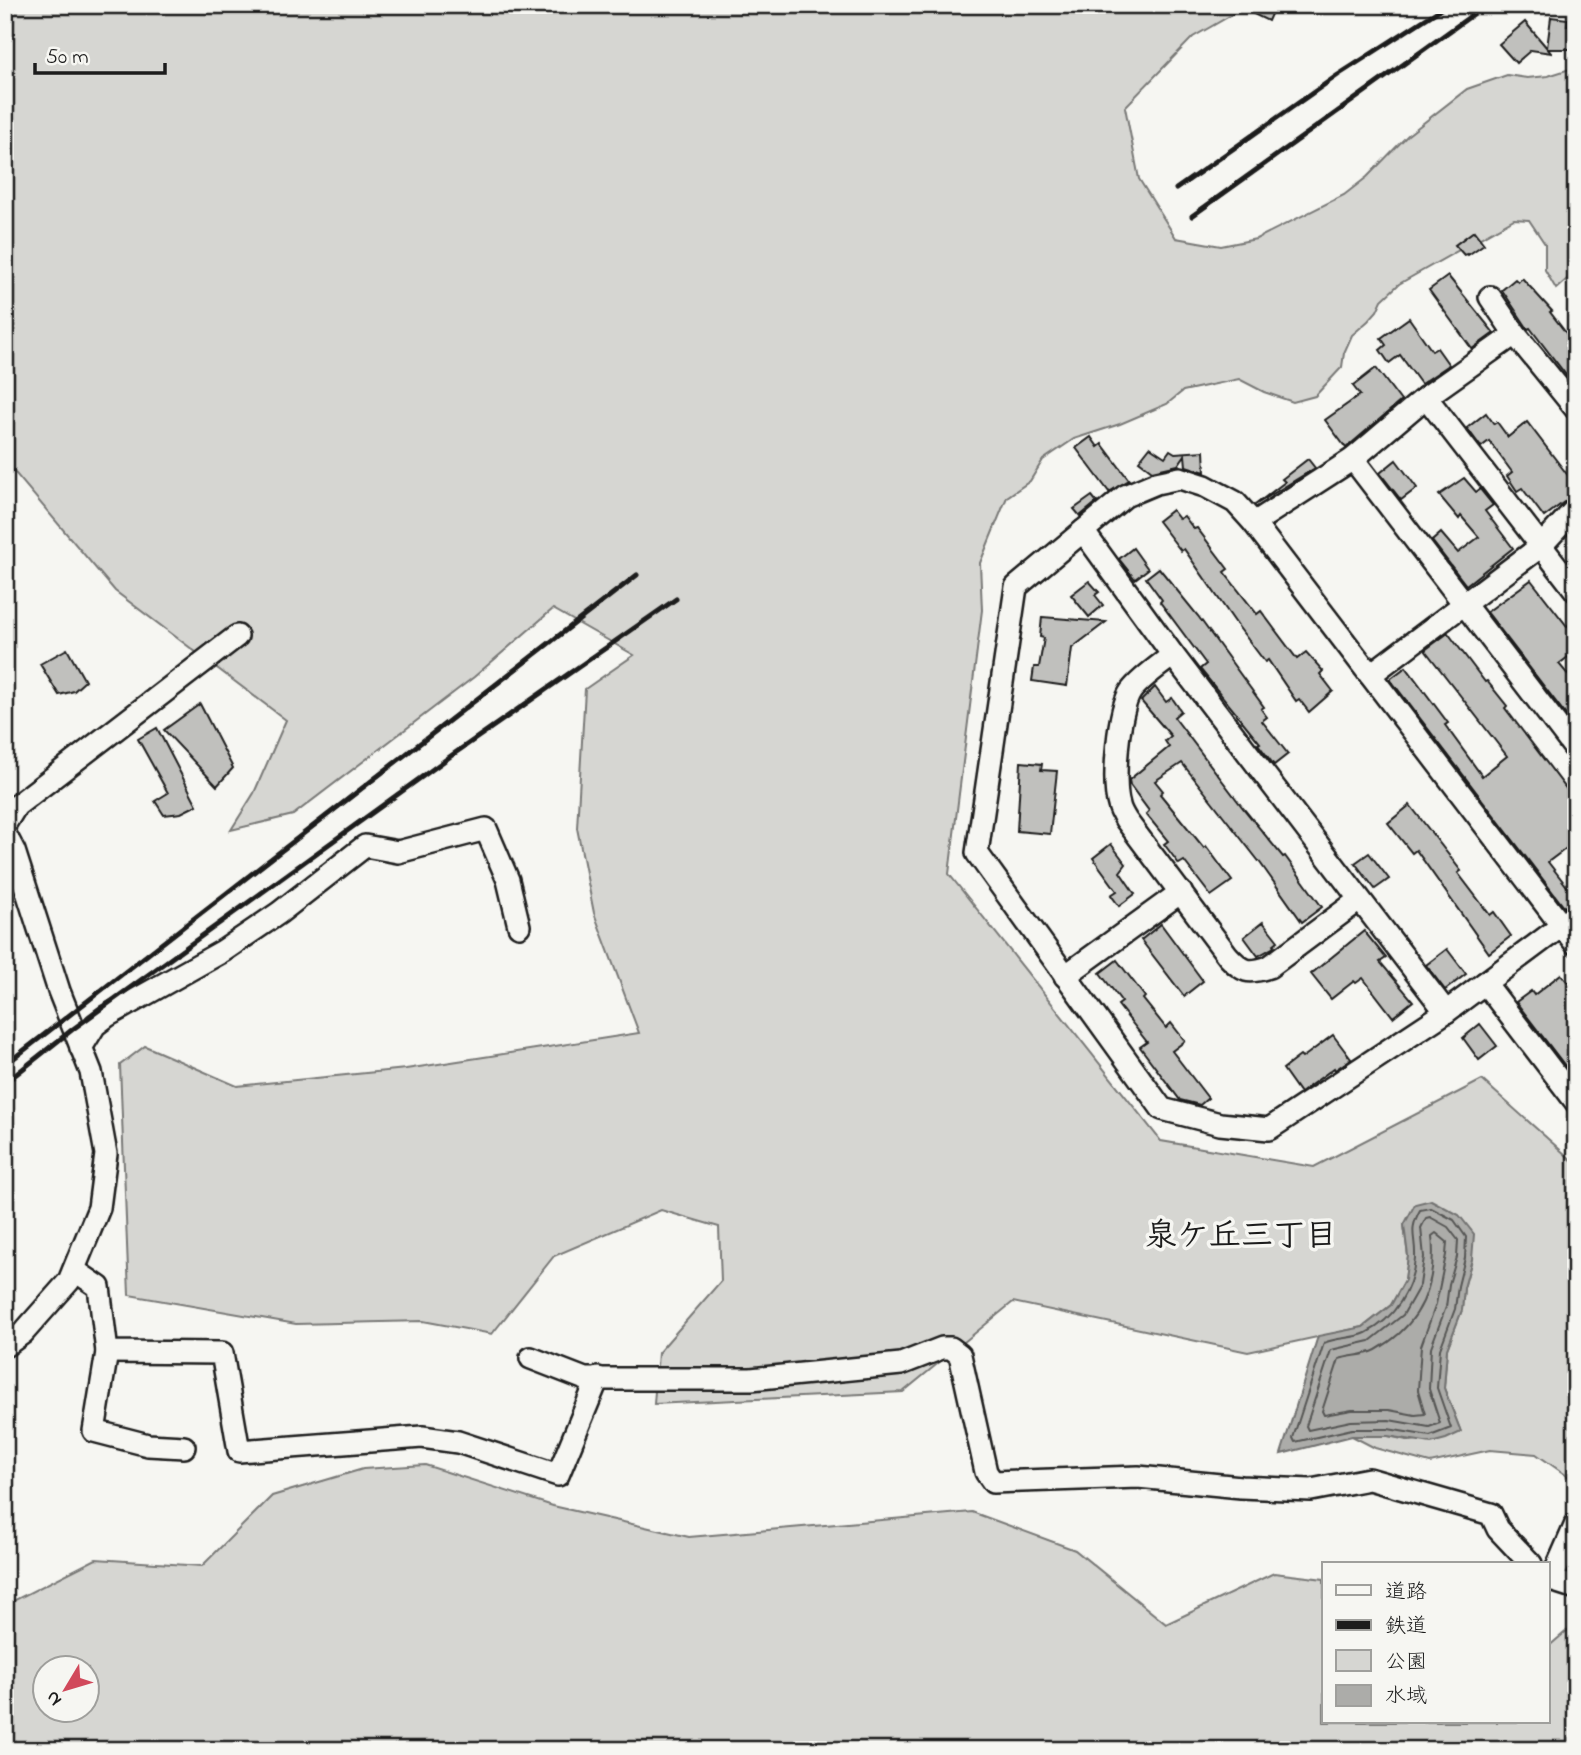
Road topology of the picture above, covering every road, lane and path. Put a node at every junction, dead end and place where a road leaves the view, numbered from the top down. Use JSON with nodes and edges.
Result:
{"nodes":[{"id":1,"x":1490,"y":297,"type":"dead end"},
{"id":2,"x":1516,"y":334,"type":"junction"},
{"id":3,"x":1426,"y":397,"type":"junction"},
{"id":4,"x":1575,"y":406,"type":"edge"},
{"id":5,"x":1353,"y":459,"type":"junction"},
{"id":6,"x":1576,"y":508,"type":"edge"},
{"id":7,"x":1254,"y":523,"type":"junction"},
{"id":8,"x":1083,"y":531,"type":"junction"},
{"id":9,"x":1541,"y":546,"type":"junction"},
{"id":10,"x":1576,"y":591,"type":"edge"},
{"id":11,"x":1465,"y":604,"type":"junction"},
{"id":12,"x":237,"y":636,"type":"dead end"},
{"id":13,"x":1173,"y":655,"type":"junction"},
{"id":14,"x":1370,"y":675,"type":"junction"},
{"id":15,"x":1576,"y":750,"type":"edge"},
{"id":16,"x":5,"y":824,"type":"edge"},
{"id":17,"x":5,"y":834,"type":"edge"},
{"id":18,"x":1181,"y":892,"type":"junction"},
{"id":19,"x":1359,"y":900,"type":"junction"},
{"id":20,"x":1569,"y":921,"type":"edge"},
{"id":21,"x":519,"y":926,"type":"dead end"},
{"id":22,"x":1576,"y":944,"type":"edge"},
{"id":23,"x":1065,"y":976,"type":"junction"},
{"id":24,"x":1485,"y":983,"type":"junction"},
{"id":25,"x":1446,"y":1012,"type":"junction"},
{"id":26,"x":80,"y":1048,"type":"junction"},
{"id":27,"x":1576,"y":1102,"type":"edge"},
{"id":28,"x":74,"y":1270,"type":"junction"},
{"id":29,"x":5,"y":1346,"type":"edge"},
{"id":30,"x":107,"y":1352,"type":"junction"},
{"id":31,"x":531,"y":1358,"type":"dead end"},
{"id":32,"x":598,"y":1378,"type":"junction"},
{"id":33,"x":184,"y":1447,"type":"dead end"},
{"id":34,"x":1576,"y":1524,"type":"edge"},
{"id":35,"x":1529,"y":1562,"type":"edge"},
{"id":36,"x":1550,"y":1578,"type":"edge"},
{"id":37,"x":1550,"y":1580,"type":"edge"},
{"id":38,"x":1576,"y":1588,"type":"edge"}],
"edges":[{"from":1,"to":2,"type":"street"},
{"from":2,"to":3,"type":"street"},
{"from":2,"to":4,"type":"street"},
{"from":3,"to":5,"type":"street"},
{"from":3,"to":9,"type":"street"},
{"from":5,"to":7,"type":"street"},
{"from":5,"to":11,"type":"street"},
{"from":6,"to":9,"type":"street"},
{"from":7,"to":8,"type":"street"},
{"from":7,"to":14,"type":"street"},
{"from":8,"to":13,"type":"street"},
{"from":8,"to":23,"type":"street"},
{"from":9,"to":10,"type":"street"},
{"from":9,"to":11,"type":"street"},
{"from":11,"to":14,"type":"street"},
{"from":11,"to":15,"type":"street"},
{"from":12,"to":16,"type":"street"},
{"from":13,"to":18,"type":"street"},
{"from":13,"to":19,"type":"street"},
{"from":14,"to":20,"type":"street"},
{"from":17,"to":26,"type":"street"},
{"from":18,"to":19,"type":"street"},
{"from":18,"to":23,"type":"street"},
{"from":19,"to":25,"type":"street"},
{"from":20,"to":22,"type":"street"},
{"from":20,"to":24,"type":"street"},
{"from":21,"to":26,"type":"street"},
{"from":23,"to":25,"type":"street"},
{"from":24,"to":25,"type":"street"},
{"from":24,"to":27,"type":"street"},
{"from":26,"to":28,"type":"street"},
{"from":28,"to":29,"type":"street"},
{"from":28,"to":30,"type":"street"},
{"from":30,"to":32,"type":"street"},
{"from":30,"to":33,"type":"street"},
{"from":31,"to":32,"type":"street"},
{"from":32,"to":35,"type":"street"},
{"from":34,"to":36,"type":"street"},
{"from":37,"to":38,"type":"street"}]}
